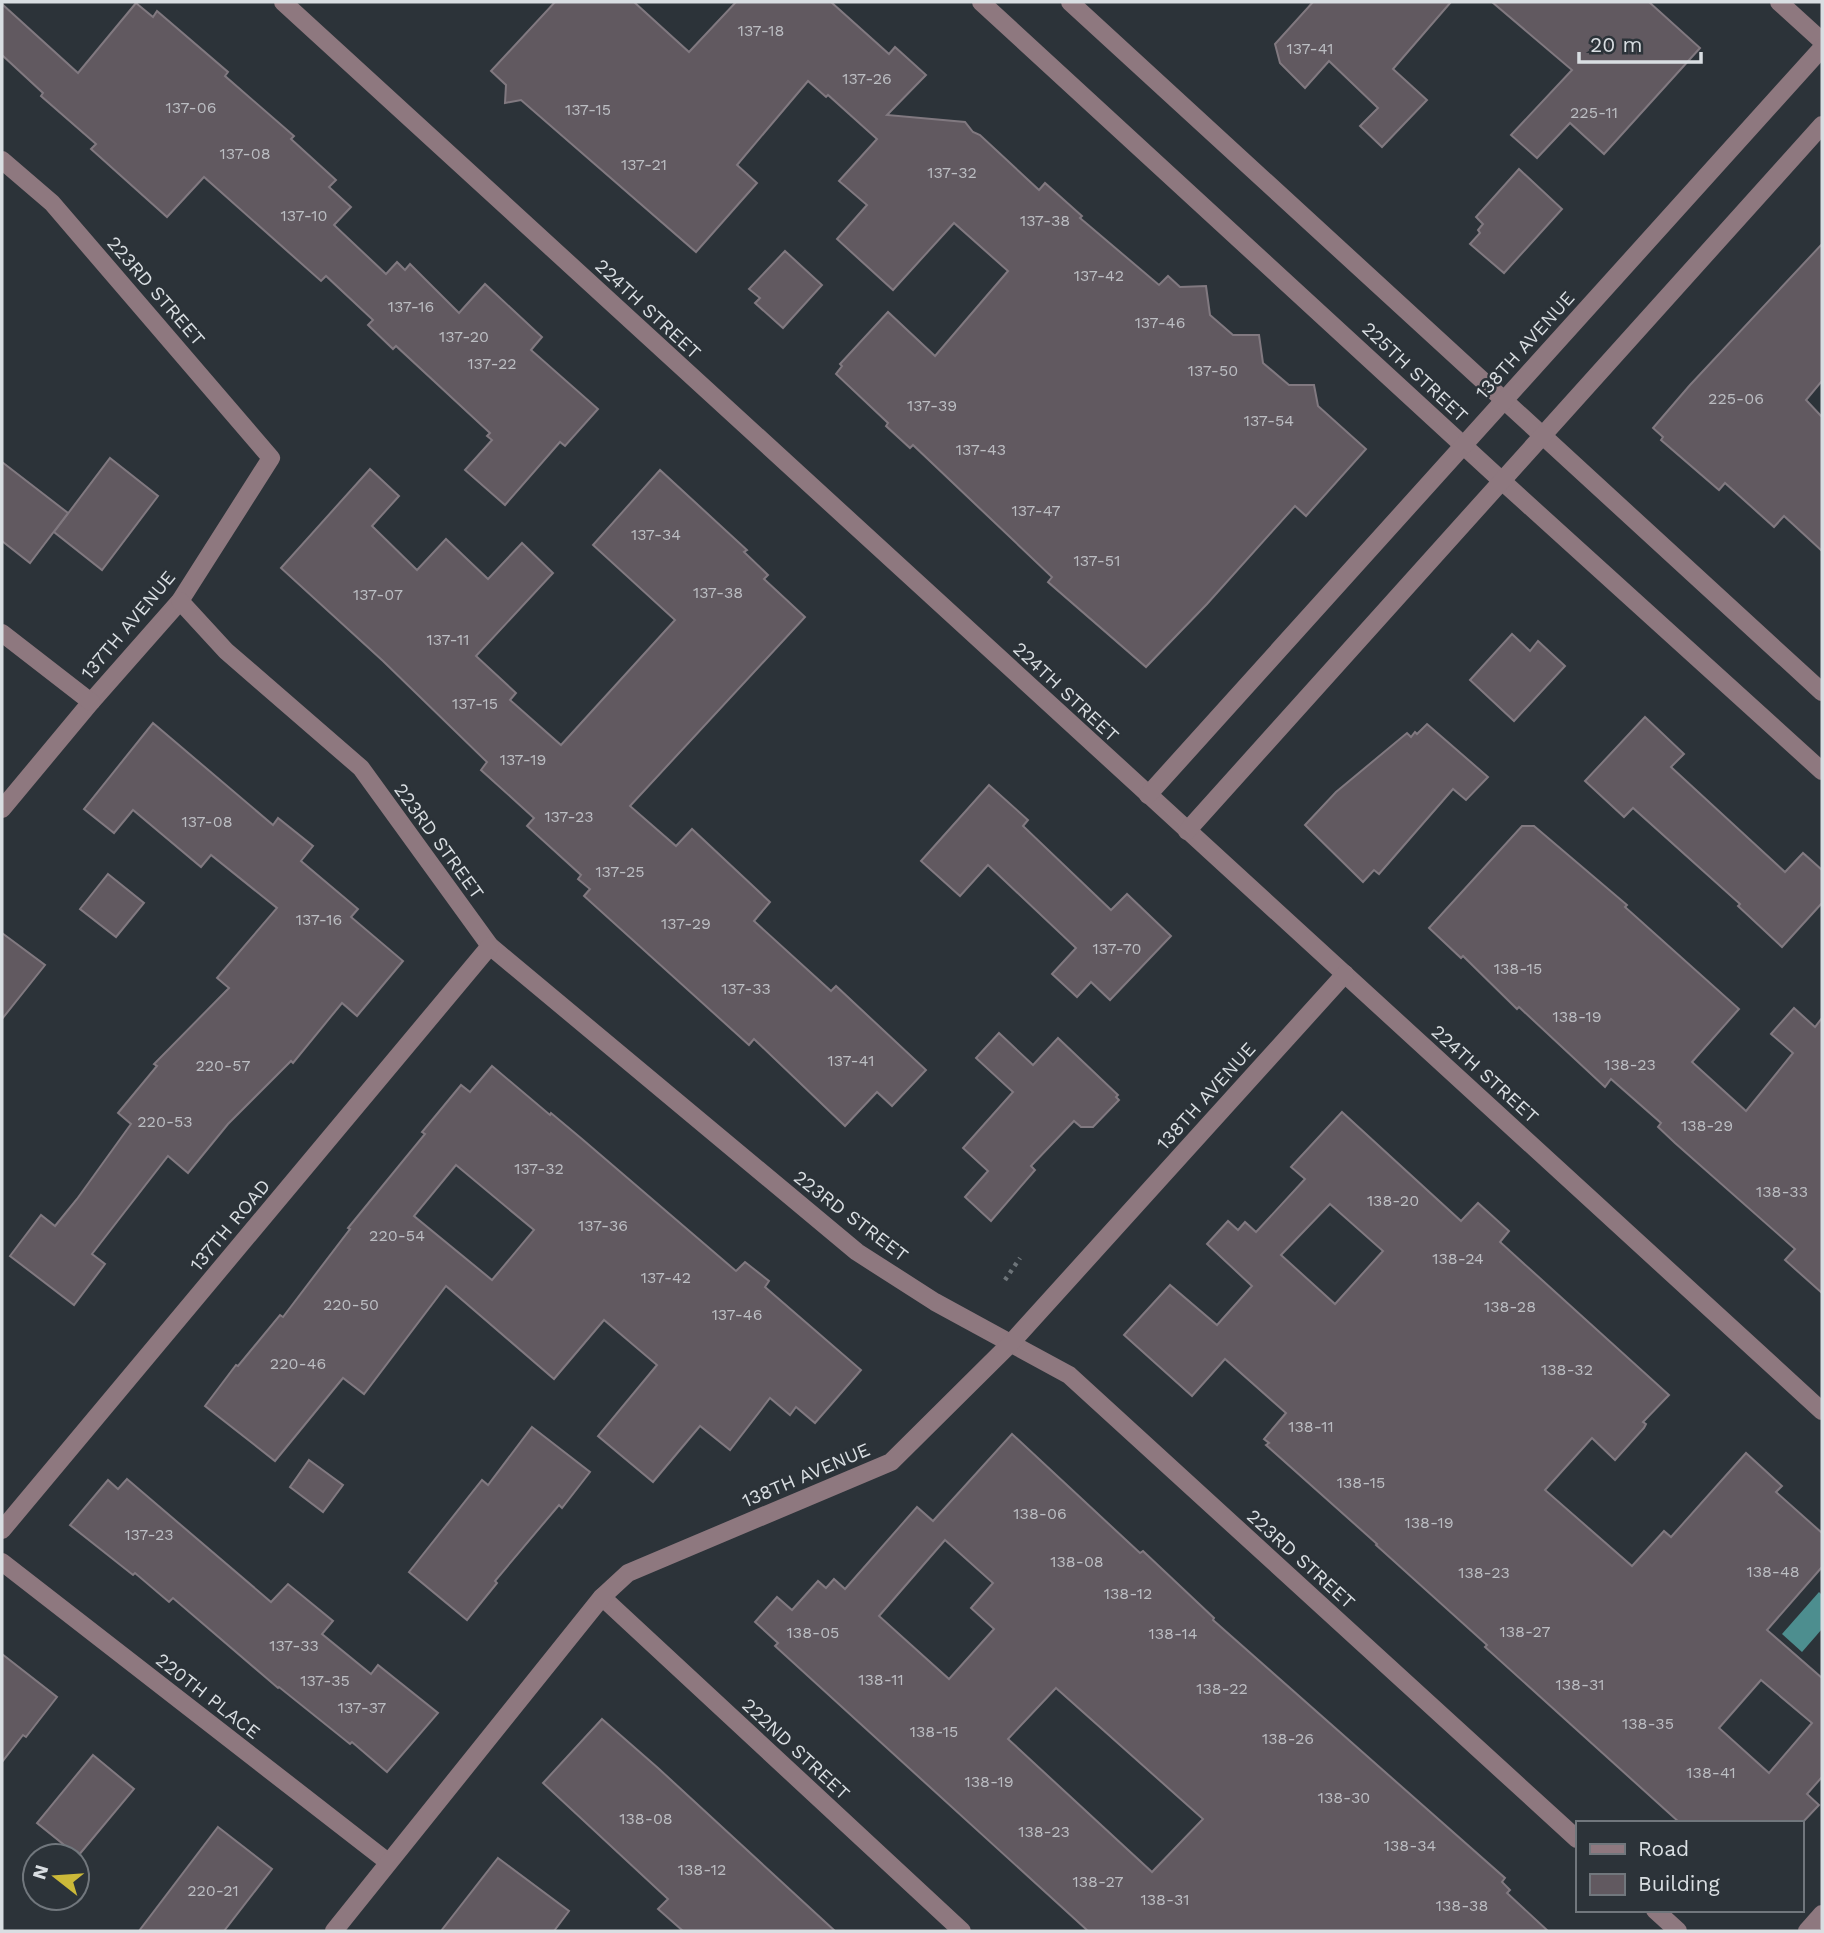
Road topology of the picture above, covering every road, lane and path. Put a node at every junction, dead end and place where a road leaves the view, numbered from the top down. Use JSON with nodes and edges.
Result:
{"nodes":[{"id":1,"x":283,"y":2,"type":"edge"},
{"id":2,"x":981,"y":2,"type":"edge"},
{"id":3,"x":1070,"y":2,"type":"edge"},
{"id":4,"x":1779,"y":2,"type":"edge"},
{"id":5,"x":1822,"y":41,"type":"edge"},
{"id":6,"x":1822,"y":48,"type":"edge"},
{"id":7,"x":1822,"y":125,"type":"edge"},
{"id":8,"x":2,"y":160,"type":"edge"},
{"id":9,"x":1502,"y":400,"type":"junction"},
{"id":10,"x":1544,"y":435,"type":"junction"},
{"id":11,"x":1463,"y":445,"type":"junction"},
{"id":12,"x":271,"y":458,"type":"joint"},
{"id":13,"x":1502,"y":481,"type":"junction"},
{"id":14,"x":180,"y":601,"type":"junction"},
{"id":15,"x":2,"y":633,"type":"edge"},
{"id":16,"x":1822,"y":692,"type":"edge"},
{"id":17,"x":91,"y":702,"type":"junction"},
{"id":18,"x":1822,"y":771,"type":"edge"},
{"id":19,"x":1147,"y":795,"type":"junction"},
{"id":20,"x":2,"y":809,"type":"edge"},
{"id":21,"x":1187,"y":831,"type":"junction"},
{"id":22,"x":490,"y":946,"type":"junction"},
{"id":23,"x":1345,"y":974,"type":"junction"},
{"id":24,"x":1020,"y":1258,"type":"dead end"},
{"id":25,"x":1005,"y":1280,"type":"dead end"},
{"id":26,"x":1011,"y":1343,"type":"junction"},
{"id":27,"x":1822,"y":1411,"type":"edge"},
{"id":28,"x":2,"y":1530,"type":"edge"},
{"id":29,"x":2,"y":1562,"type":"edge"},
{"id":30,"x":602,"y":1597,"type":"junction"},
{"id":31,"x":1576,"y":1838,"type":"edge"},
{"id":32,"x":388,"y":1862,"type":"junction"},
{"id":33,"x":1657,"y":1912,"type":"edge"},
{"id":34,"x":1822,"y":1914,"type":"edge"},
{"id":35,"x":334,"y":1931,"type":"edge"},
{"id":36,"x":962,"y":1931,"type":"edge"},
{"id":37,"x":1678,"y":1931,"type":"edge"},
{"id":38,"x":1807,"y":1931,"type":"edge"}],
"edges":[{"from":1,"to":19,"type":"street","name":"224TH STREET"},
{"from":2,"to":11,"type":"street","name":"225TH STREET"},
{"from":3,"to":9,"type":"street","name":"225TH STREET"},
{"from":4,"to":5,"type":"street"},
{"from":6,"to":9,"type":"street","name":"138TH AVENUE"},
{"from":7,"to":10,"type":"street"},
{"from":8,"to":12,"type":"street","name":"223RD STREET"},
{"from":9,"to":10,"type":"street","name":"225TH STREET"},
{"from":9,"to":11,"type":"street","name":"138TH AVENUE"},
{"from":10,"to":13,"type":"street"},
{"from":10,"to":16,"type":"street","name":"225TH STREET"},
{"from":11,"to":13,"type":"street","name":"225TH STREET"},
{"from":11,"to":19,"type":"street","name":"138TH AVENUE"},
{"from":12,"to":14,"type":"street","name":"137TH AVENUE"},
{"from":13,"to":18,"type":"street","name":"225TH STREET"},
{"from":13,"to":21,"type":"street"},
{"from":14,"to":17,"type":"street","name":"137TH AVENUE"},
{"from":14,"to":22,"type":"street","name":"223RD STREET"},
{"from":15,"to":17,"type":"street"},
{"from":17,"to":20,"type":"street","name":"137TH AVENUE"},
{"from":19,"to":21,"type":"street","name":"224TH STREET"},
{"from":21,"to":23,"type":"street","name":"224TH STREET"},
{"from":22,"to":26,"type":"street","name":"223RD STREET"},
{"from":22,"to":28,"type":"street","name":"137TH ROAD"},
{"from":23,"to":26,"type":"street","name":"138TH AVENUE"},
{"from":23,"to":27,"type":"street","name":"224TH STREET"},
{"from":24,"to":25,"type":"path"},
{"from":26,"to":30,"type":"street","name":"138TH AVENUE"},
{"from":26,"to":31,"type":"street","name":"223RD STREET"},
{"from":29,"to":32,"type":"street","name":"220TH PLACE"},
{"from":30,"to":32,"type":"street","name":"138TH AVENUE"},
{"from":30,"to":36,"type":"street","name":"222ND STREET"},
{"from":32,"to":35,"type":"street","name":"138TH AVENUE"},
{"from":33,"to":37,"type":"street"},
{"from":34,"to":38,"type":"street"}]}
